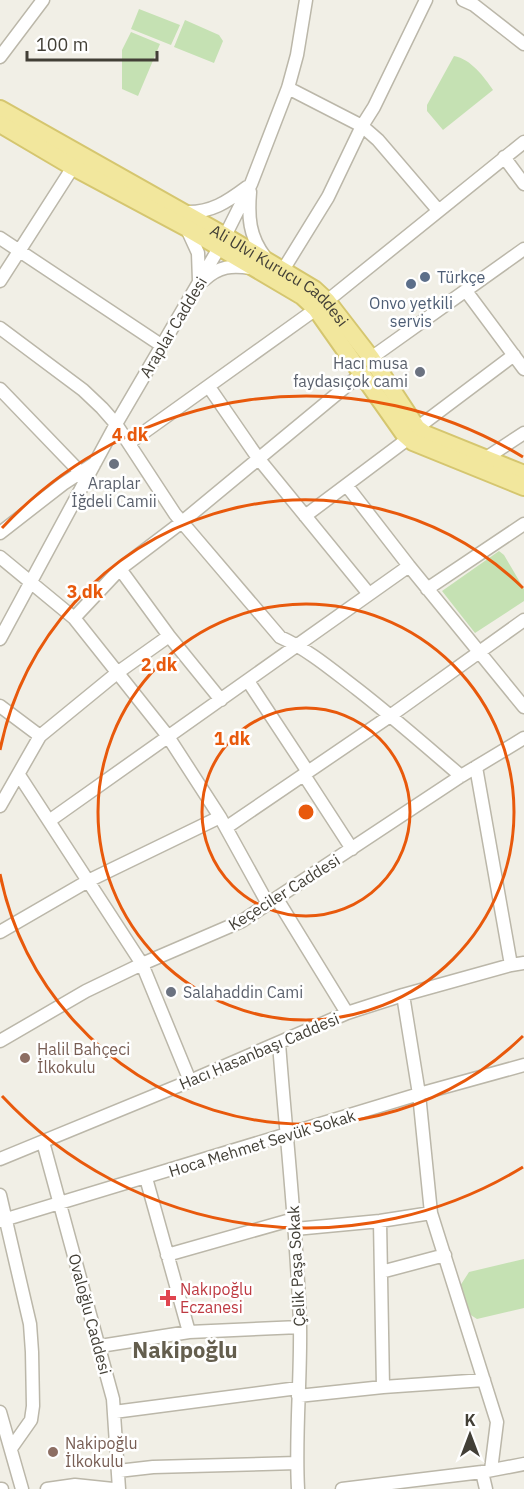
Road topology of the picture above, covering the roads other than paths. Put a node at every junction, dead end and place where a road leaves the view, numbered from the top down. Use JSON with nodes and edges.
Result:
{"nodes":[{"id":1,"x":43,"y":0,"type":"edge"},
{"id":2,"x":306,"y":0,"type":"edge"},
{"id":3,"x":426,"y":0,"type":"edge"},
{"id":4,"x":463,"y":0,"type":"edge"},
{"id":5,"x":524,"y":44,"type":"edge"},
{"id":6,"x":0,"y":57,"type":"edge"},
{"id":7,"x":288,"y":88,"type":"junction"},
{"id":8,"x":0,"y":109,"type":"edge"},
{"id":9,"x":0,"y":124,"type":"edge"},
{"id":10,"x":362,"y":126,"type":"junction"},
{"id":11,"x":524,"y":142,"type":"edge"},
{"id":12,"x":504,"y":157,"type":"junction"},
{"id":13,"x":73,"y":167,"type":"junction"},
{"id":14,"x":251,"y":184,"type":"junction"},
{"id":15,"x":524,"y":184,"type":"edge"},
{"id":16,"x":438,"y":210,"type":"junction"},
{"id":17,"x":185,"y":220,"type":"junction"},
{"id":18,"x":0,"y":238,"type":"edge"},
{"id":19,"x":222,"y":242,"type":"junction"},
{"id":20,"x":524,"y":249,"type":"edge"},
{"id":21,"x":19,"y":251,"type":"junction"},
{"id":22,"x":261,"y":265,"type":"junction"},
{"id":23,"x":283,"y":270,"type":"junction"},
{"id":24,"x":0,"y":281,"type":"edge"},
{"id":25,"x":199,"y":285,"type":"junction"},
{"id":26,"x":466,"y":291,"type":"junction"},
{"id":27,"x":322,"y":305,"type":"junction"},
{"id":28,"x":0,"y":328,"type":"edge"},
{"id":29,"x":161,"y":345,"type":"junction"},
{"id":30,"x":514,"y":355,"type":"junction"},
{"id":31,"x":370,"y":358,"type":"junction"},
{"id":32,"x":524,"y":369,"type":"edge"},
{"id":33,"x":361,"y":374,"type":"junction"},
{"id":34,"x":209,"y":387,"type":"junction"},
{"id":35,"x":0,"y":389,"type":"edge"},
{"id":36,"x":116,"y":424,"type":"junction"},
{"id":37,"x":413,"y":433,"type":"junction"},
{"id":38,"x":524,"y":433,"type":"edge"},
{"id":39,"x":129,"y":443,"type":"junction"},
{"id":40,"x":258,"y":459,"type":"junction"},
{"id":41,"x":486,"y":459,"type":"junction"},
{"id":42,"x":96,"y":462,"type":"junction"},
{"id":43,"x":80,"y":472,"type":"junction"},
{"id":44,"x":524,"y":474,"type":"edge"},
{"id":45,"x":347,"y":486,"type":"junction"},
{"id":46,"x":524,"y":487,"type":"edge"},
{"id":47,"x":305,"y":516,"type":"junction"},
{"id":48,"x":182,"y":522,"type":"junction"},
{"id":49,"x":524,"y":524,"type":"edge"},
{"id":50,"x":0,"y":533,"type":"edge"},
{"id":51,"x":0,"y":557,"type":"edge"},
{"id":52,"x":409,"y":566,"type":"junction"},
{"id":53,"x":120,"y":569,"type":"junction"},
{"id":54,"x":31,"y":584,"type":"junction"},
{"id":55,"x":427,"y":589,"type":"junction"},
{"id":56,"x":369,"y":594,"type":"junction"},
{"id":57,"x":74,"y":618,"type":"junction"},
{"id":58,"x":524,"y":620,"type":"edge"},
{"id":59,"x":169,"y":636,"type":"junction"},
{"id":60,"x":0,"y":639,"type":"edge"},
{"id":61,"x":298,"y":646,"type":"junction"},
{"id":62,"x":479,"y":653,"type":"junction"},
{"id":63,"x":117,"y":673,"type":"junction"},
{"id":64,"x":248,"y":681,"type":"junction"},
{"id":65,"x":221,"y":700,"type":"junction"},
{"id":66,"x":0,"y":706,"type":"edge"},
{"id":67,"x":524,"y":707,"type":"edge"},
{"id":68,"x":390,"y":716,"type":"junction"},
{"id":69,"x":167,"y":735,"type":"junction"},
{"id":70,"x":40,"y":736,"type":"junction"},
{"id":71,"x":524,"y":738,"type":"edge"},
{"id":72,"x":476,"y":767,"type":"junction"},
{"id":73,"x":306,"y":774,"type":"junction"},
{"id":74,"x":18,"y":775,"type":"junction"},
{"id":75,"x":461,"y":776,"type":"junction"},
{"id":76,"x":0,"y":806,"type":"edge"},
{"id":77,"x":49,"y":821,"type":"junction"},
{"id":78,"x":224,"y":822,"type":"junction"},
{"id":79,"x":352,"y":849,"type":"junction"},
{"id":80,"x":88,"y":880,"type":"junction"},
{"id":81,"x":273,"y":902,"type":"junction"},
{"id":82,"x":0,"y":932,"type":"edge"},
{"id":83,"x":142,"y":964,"type":"junction"},
{"id":84,"x":518,"y":964,"type":"edge"},
{"id":85,"x":403,"y":995,"type":"junction"},
{"id":86,"x":347,"y":1013,"type":"junction"},
{"id":87,"x":0,"y":1041,"type":"edge"},
{"id":88,"x":279,"y":1042,"type":"junction"},
{"id":89,"x":524,"y":1065,"type":"edge"},
{"id":90,"x":190,"y":1081,"type":"junction"},
{"id":91,"x":419,"y":1094,"type":"junction"},
{"id":92,"x":286,"y":1136,"type":"junction"},
{"id":93,"x":43,"y":1142,"type":"junction"},
{"id":94,"x":0,"y":1159,"type":"edge"},
{"id":95,"x":146,"y":1178,"type":"junction"},
{"id":96,"x":0,"y":1195,"type":"edge"},
{"id":97,"x":60,"y":1204,"type":"junction"},
{"id":98,"x":431,"y":1213,"type":"junction"},
{"id":99,"x":3,"y":1220,"type":"edge"},
{"id":100,"x":380,"y":1221,"type":"junction"},
{"id":101,"x":295,"y":1224,"type":"junction"},
{"id":102,"x":167,"y":1255,"type":"junction"},
{"id":103,"x":445,"y":1256,"type":"junction"},
{"id":104,"x":381,"y":1272,"type":"junction"},
{"id":105,"x":300,"y":1327,"type":"junction"},
{"id":106,"x":189,"y":1332,"type":"junction"},
{"id":107,"x":100,"y":1346,"type":"junction"},
{"id":108,"x":484,"y":1380,"type":"junction"},
{"id":109,"x":383,"y":1387,"type":"junction"},
{"id":110,"x":298,"y":1392,"type":"junction"},
{"id":111,"x":0,"y":1412,"type":"edge"},
{"id":112,"x":114,"y":1412,"type":"junction"},
{"id":113,"x":12,"y":1447,"type":"junction"},
{"id":114,"x":297,"y":1463,"type":"junction"},
{"id":115,"x":524,"y":1464,"type":"edge"},
{"id":116,"x":117,"y":1471,"type":"junction"},
{"id":117,"x":487,"y":1471,"type":"junction"},
{"id":118,"x":368,"y":1487,"type":"edge"},
{"id":119,"x":22,"y":1489,"type":"edge"},
{"id":120,"x":47,"y":1489,"type":"edge"},
{"id":121,"x":113,"y":1489,"type":"edge"},
{"id":122,"x":118,"y":1489,"type":"edge"},
{"id":123,"x":298,"y":1489,"type":"edge"},
{"id":124,"x":342,"y":1489,"type":"edge"},
{"id":125,"x":486,"y":1489,"type":"edge"}],
"edges":[{"from":1,"to":6,"type":"street"},
{"from":2,"to":7,"type":"street","name":"Araplar Caddesi"},
{"from":3,"to":10,"type":"street"},
{"from":4,"to":5,"type":"street"},
{"from":7,"to":10,"type":"street"},
{"from":7,"to":14,"type":"street","name":"Araplar Caddesi"},
{"from":8,"to":17,"type":"main road","name":"Ali Ulvi Kurucu Caddesi"},
{"from":9,"to":13,"type":"main road","name":"Ali Ulvi Kurucu Caddesi"},
{"from":10,"to":16,"type":"street"},
{"from":10,"to":23,"type":"street"},
{"from":11,"to":12,"type":"street"},
{"from":12,"to":15,"type":"street"},
{"from":12,"to":16,"type":"street"},
{"from":13,"to":17,"type":"main road","name":"Ali Ulvi Kurucu Caddesi"},
{"from":13,"to":21,"type":"street"},
{"from":14,"to":17,"type":"street"},
{"from":14,"to":19,"type":"street","name":"Araplar Caddesi"},
{"from":14,"to":22,"type":"street"},
{"from":16,"to":27,"type":"street"},
{"from":17,"to":19,"type":"main road","name":"Ali Ulvi Kurucu Caddesi"},
{"from":17,"to":25,"type":"street"},
{"from":18,"to":21,"type":"street"},
{"from":19,"to":22,"type":"main road","name":"Ali Ulvi Kurucu Caddesi"},
{"from":19,"to":25,"type":"street","name":"Araplar Caddesi"},
{"from":20,"to":26,"type":"street"},
{"from":21,"to":24,"type":"street"},
{"from":21,"to":29,"type":"street"},
{"from":22,"to":23,"type":"main road","name":"Ali Ulvi Kurucu Caddesi"},
{"from":22,"to":25,"type":"street"},
{"from":22,"to":27,"type":"main road","name":"Ali Ulvi Kurucu Caddesi"},
{"from":23,"to":27,"type":"main road","name":"Ali Ulvi Kurucu Caddesi"},
{"from":25,"to":29,"type":"street","name":"Araplar Caddesi"},
{"from":26,"to":30,"type":"street"},
{"from":26,"to":31,"type":"street"},
{"from":27,"to":31,"type":"main road","name":"Ali Ulvi Kurucu Caddesi"},
{"from":27,"to":33,"type":"main road","name":"Ali Ulvi Kurucu Caddesi"},
{"from":27,"to":34,"type":"street"},
{"from":28,"to":36,"type":"street"},
{"from":29,"to":36,"type":"street","name":"Araplar Caddesi"},
{"from":30,"to":32,"type":"street"},
{"from":30,"to":37,"type":"street"},
{"from":31,"to":37,"type":"main road","name":"Ali Ulvi Kurucu Caddesi"},
{"from":33,"to":37,"type":"main road","name":"Ali Ulvi Kurucu Caddesi"},
{"from":33,"to":40,"type":"street"},
{"from":34,"to":39,"type":"street"},
{"from":34,"to":40,"type":"street"},
{"from":35,"to":43,"type":"street"},
{"from":36,"to":39,"type":"street"},
{"from":36,"to":42,"type":"street","name":"Araplar Caddesi"},
{"from":37,"to":41,"type":"main road","name":"Ali Ulvi Kurucu Caddesi"},
{"from":37,"to":45,"type":"street"},
{"from":37,"to":46,"type":"main road","name":"Ali Ulvi Kurucu Caddesi"},
{"from":38,"to":41,"type":"street"},
{"from":39,"to":48,"type":"street"},
{"from":40,"to":47,"type":"street"},
{"from":40,"to":48,"type":"street"},
{"from":41,"to":44,"type":"main road","name":"Ali Ulvi Kurucu Caddesi"},
{"from":42,"to":43,"type":"street"},
{"from":42,"to":54,"type":"street","name":"Araplar Caddesi"},
{"from":43,"to":50,"type":"street"},
{"from":45,"to":47,"type":"street"},
{"from":45,"to":52,"type":"street"},
{"from":47,"to":56,"type":"street"},
{"from":48,"to":53,"type":"street"},
{"from":48,"to":61,"type":"street"},
{"from":49,"to":55,"type":"street"},
{"from":51,"to":54,"type":"street"},
{"from":52,"to":55,"type":"street"},
{"from":52,"to":56,"type":"street"},
{"from":53,"to":57,"type":"street"},
{"from":53,"to":59,"type":"street"},
{"from":54,"to":57,"type":"street"},
{"from":54,"to":60,"type":"street","name":"Araplar Caddesi"},
{"from":55,"to":62,"type":"street"},
{"from":56,"to":61,"type":"street"},
{"from":57,"to":63,"type":"street"},
{"from":58,"to":62,"type":"street"},
{"from":59,"to":63,"type":"street"},
{"from":59,"to":65,"type":"street"},
{"from":61,"to":64,"type":"street"},
{"from":61,"to":68,"type":"street"},
{"from":62,"to":67,"type":"street"},
{"from":62,"to":68,"type":"street"},
{"from":63,"to":69,"type":"street"},
{"from":63,"to":70,"type":"street"},
{"from":64,"to":65,"type":"street"},
{"from":64,"to":73,"type":"street"},
{"from":65,"to":69,"type":"street"},
{"from":66,"to":70,"type":"street"},
{"from":68,"to":73,"type":"street"},
{"from":68,"to":75,"type":"street"},
{"from":69,"to":77,"type":"street"},
{"from":69,"to":78,"type":"street"},
{"from":70,"to":74,"type":"street"},
{"from":71,"to":72,"type":"street","name":"Keçeciler Caddesi"},
{"from":72,"to":75,"type":"street","name":"Keçeciler Caddesi"},
{"from":72,"to":84,"type":"street"},
{"from":73,"to":78,"type":"street"},
{"from":73,"to":79,"type":"street"},
{"from":74,"to":76,"type":"street"},
{"from":74,"to":77,"type":"street"},
{"from":75,"to":79,"type":"street","name":"Keçeciler Caddesi"},
{"from":77,"to":80,"type":"street"},
{"from":78,"to":80,"type":"street"},
{"from":78,"to":81,"type":"street"},
{"from":79,"to":81,"type":"street","name":"Keçeciler Caddesi"},
{"from":80,"to":82,"type":"street"},
{"from":80,"to":83,"type":"street"},
{"from":81,"to":83,"type":"street","name":"Keçeciler Caddesi"},
{"from":81,"to":86,"type":"street"},
{"from":83,"to":87,"type":"street","name":"Keçeciler Caddesi"},
{"from":83,"to":90,"type":"street"},
{"from":84,"to":85,"type":"street","name":"Hacı Hasanbaşı Caddesi"},
{"from":85,"to":86,"type":"street","name":"Hacı Hasanbaşı Caddesi"},
{"from":85,"to":91,"type":"street"},
{"from":86,"to":88,"type":"street","name":"Hacı Hasanbaşı Caddesi"},
{"from":88,"to":90,"type":"street","name":"Hacı Hasanbaşı Caddesi"},
{"from":88,"to":92,"type":"street","name":"Çelik Paşa Sokak"},
{"from":89,"to":91,"type":"street","name":"Hoca Mehmet Sevük Sokak"},
{"from":90,"to":93,"type":"street","name":"Hacı Hasanbaşı Caddesi"},
{"from":91,"to":92,"type":"street","name":"Hoca Mehmet Sevük Sokak"},
{"from":91,"to":98,"type":"street"},
{"from":92,"to":95,"type":"street","name":"Hoca Mehmet Sevük Sokak"},
{"from":92,"to":101,"type":"street","name":"Çelik Paşa Sokak"},
{"from":93,"to":94,"type":"street","name":"Hacı Hasanbaşı Caddesi"},
{"from":93,"to":97,"type":"street","name":"Ovaloğlu Caddesi"},
{"from":95,"to":97,"type":"street","name":"Hoca Mehmet Sevük Sokak"},
{"from":95,"to":102,"type":"street"},
{"from":96,"to":99,"type":"street"},
{"from":97,"to":99,"type":"street","name":"Hoca Mehmet Sevük Sokak"},
{"from":97,"to":107,"type":"street","name":"Ovaloğlu Caddesi"},
{"from":98,"to":100,"type":"street"},
{"from":98,"to":103,"type":"street"},
{"from":99,"to":113,"type":"street"},
{"from":100,"to":101,"type":"street"},
{"from":100,"to":104,"type":"street"},
{"from":101,"to":102,"type":"street"},
{"from":101,"to":105,"type":"street","name":"Çelik Paşa Sokak"},
{"from":102,"to":106,"type":"street"},
{"from":103,"to":104,"type":"street"},
{"from":103,"to":108,"type":"street"},
{"from":104,"to":109,"type":"street"},
{"from":105,"to":106,"type":"street"},
{"from":105,"to":110,"type":"street","name":"Çelik Paşa Sokak"},
{"from":106,"to":107,"type":"street"},
{"from":107,"to":112,"type":"street","name":"Ovaloğlu Caddesi"},
{"from":108,"to":109,"type":"street"},
{"from":108,"to":117,"type":"street"},
{"from":109,"to":110,"type":"street"},
{"from":110,"to":112,"type":"street"},
{"from":110,"to":114,"type":"street","name":"Çelik Paşa Sokak"},
{"from":111,"to":113,"type":"street"},
{"from":112,"to":116,"type":"street","name":"Ovaloğlu Caddesi"},
{"from":113,"to":119,"type":"street"},
{"from":114,"to":116,"type":"street"},
{"from":114,"to":123,"type":"street","name":"Çelik Paşa Sokak"},
{"from":115,"to":117,"type":"street"},
{"from":116,"to":122,"type":"street","name":"Ovaloğlu Caddesi"},
{"from":117,"to":118,"type":"street"},
{"from":117,"to":125,"type":"street"},
{"from":118,"to":124,"type":"street"},
{"from":120,"to":121,"type":"street"}]}
